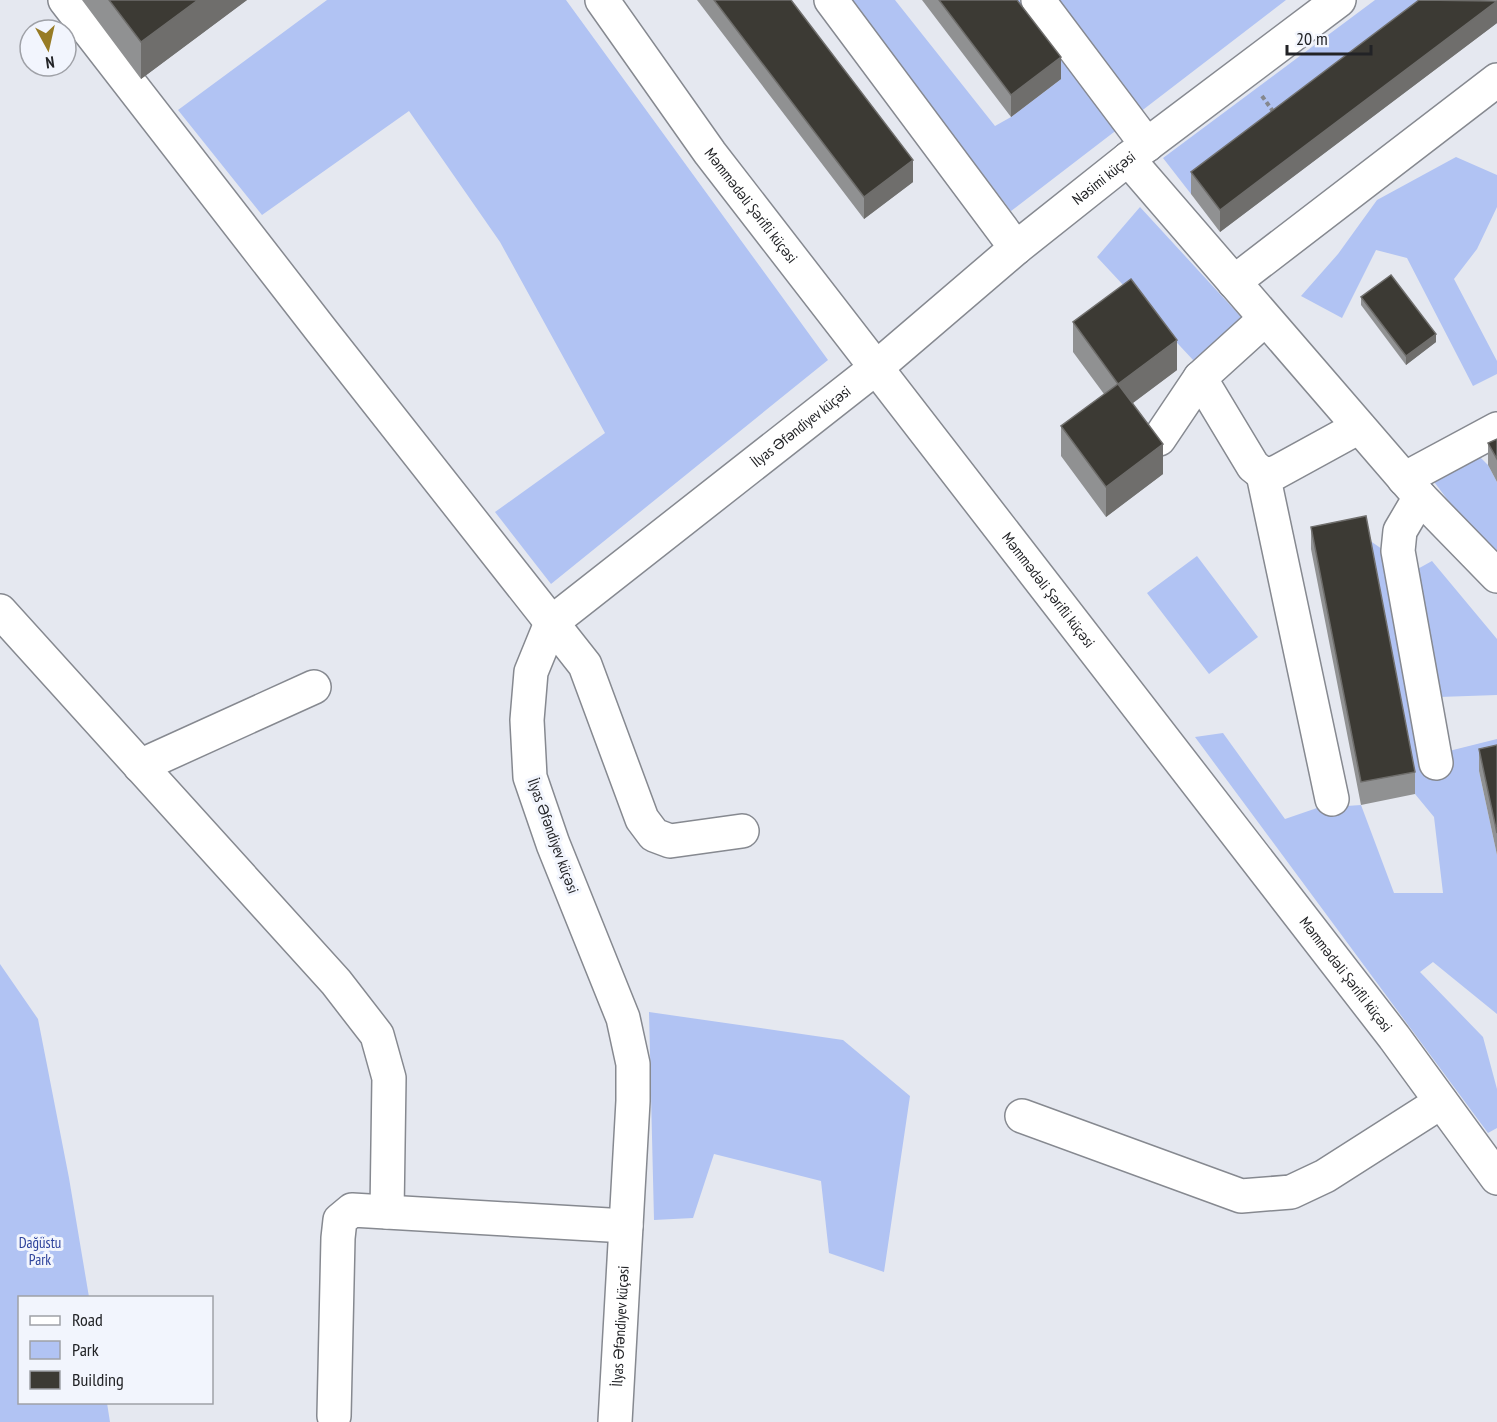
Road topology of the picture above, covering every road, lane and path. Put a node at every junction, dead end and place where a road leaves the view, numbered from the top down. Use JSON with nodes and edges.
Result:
{"nodes":[{"id":1,"x":65,"y":0,"type":"edge"},
{"id":2,"x":602,"y":0,"type":"edge"},
{"id":3,"x":831,"y":0,"type":"edge"},
{"id":4,"x":1038,"y":0,"type":"edge"},
{"id":5,"x":1339,"y":0,"type":"edge"},
{"id":6,"x":1497,"y":80,"type":"edge"},
{"id":7,"x":1256,"y":88,"type":"dead end"},
{"id":8,"x":1276,"y":115,"type":"edge"},
{"id":9,"x":1138,"y":152,"type":"junction"},
{"id":10,"x":1016,"y":248,"type":"junction"},
{"id":11,"x":1234,"y":282,"type":"junction"},
{"id":12,"x":1265,"y":319,"type":"junction"},
{"id":13,"x":877,"y":367,"type":"junction"},
{"id":14,"x":1200,"y":378,"type":"junction"},
{"id":15,"x":1359,"y":427,"type":"junction"},
{"id":16,"x":1497,"y":429,"type":"edge"},
{"id":17,"x":1159,"y":440,"type":"edge"},
{"id":18,"x":1263,"y":474,"type":"junction"},
{"id":19,"x":1412,"y":488,"type":"junction"},
{"id":20,"x":1497,"y":576,"type":"edge"},
{"id":21,"x":0,"y":610,"type":"edge"},
{"id":22,"x":551,"y":623,"type":"junction"},
{"id":23,"x":314,"y":687,"type":"dead end"},
{"id":24,"x":1436,"y":764,"type":"dead end"},
{"id":25,"x":140,"y":766,"type":"junction"},
{"id":26,"x":1332,"y":799,"type":"dead end"},
{"id":27,"x":742,"y":831,"type":"dead end"},
{"id":28,"x":1441,"y":1102,"type":"junction"},
{"id":29,"x":1023,"y":1116,"type":"dead end"},
{"id":30,"x":1497,"y":1178,"type":"edge"},
{"id":31,"x":387,"y":1212,"type":"junction"},
{"id":32,"x":626,"y":1226,"type":"junction"},
{"id":33,"x":334,"y":1416,"type":"dead end"},
{"id":34,"x":615,"y":1422,"type":"edge"}],
"edges":[{"from":1,"to":22,"type":"street"},
{"from":2,"to":13,"type":"street","name":"Məmmədəli Şərifli küçəsi"},
{"from":3,"to":10,"type":"street"},
{"from":4,"to":9,"type":"street"},
{"from":5,"to":9,"type":"street","name":"Nəsimi küçəsi"},
{"from":6,"to":11,"type":"street"},
{"from":7,"to":8,"type":"path"},
{"from":9,"to":10,"type":"street","name":"Nəsimi küçəsi"},
{"from":9,"to":11,"type":"street"},
{"from":10,"to":13,"type":"street","name":"Nəsimi küçəsi"},
{"from":11,"to":12,"type":"street"},
{"from":12,"to":14,"type":"street"},
{"from":12,"to":15,"type":"street"},
{"from":13,"to":22,"type":"street","name":"İlyas Əfəndiyev küçəsi"},
{"from":13,"to":28,"type":"street","name":"Məmmədəli Şərifli küçəsi"},
{"from":14,"to":17,"type":"street"},
{"from":14,"to":18,"type":"street"},
{"from":15,"to":18,"type":"street"},
{"from":15,"to":19,"type":"street"},
{"from":16,"to":19,"type":"street"},
{"from":18,"to":26,"type":"street"},
{"from":19,"to":20,"type":"street"},
{"from":19,"to":24,"type":"street"},
{"from":21,"to":25,"type":"street"},
{"from":22,"to":27,"type":"street"},
{"from":22,"to":32,"type":"street","name":"İlyas Əfəndiyev küçəsi"},
{"from":23,"to":25,"type":"street"},
{"from":25,"to":31,"type":"street"},
{"from":28,"to":29,"type":"street"},
{"from":28,"to":30,"type":"street","name":"Məmmədəli Şərifli küçəsi"},
{"from":31,"to":32,"type":"street"},
{"from":31,"to":33,"type":"street"},
{"from":32,"to":34,"type":"street","name":"İlyas Əfəndiyev küçəsi"}]}
